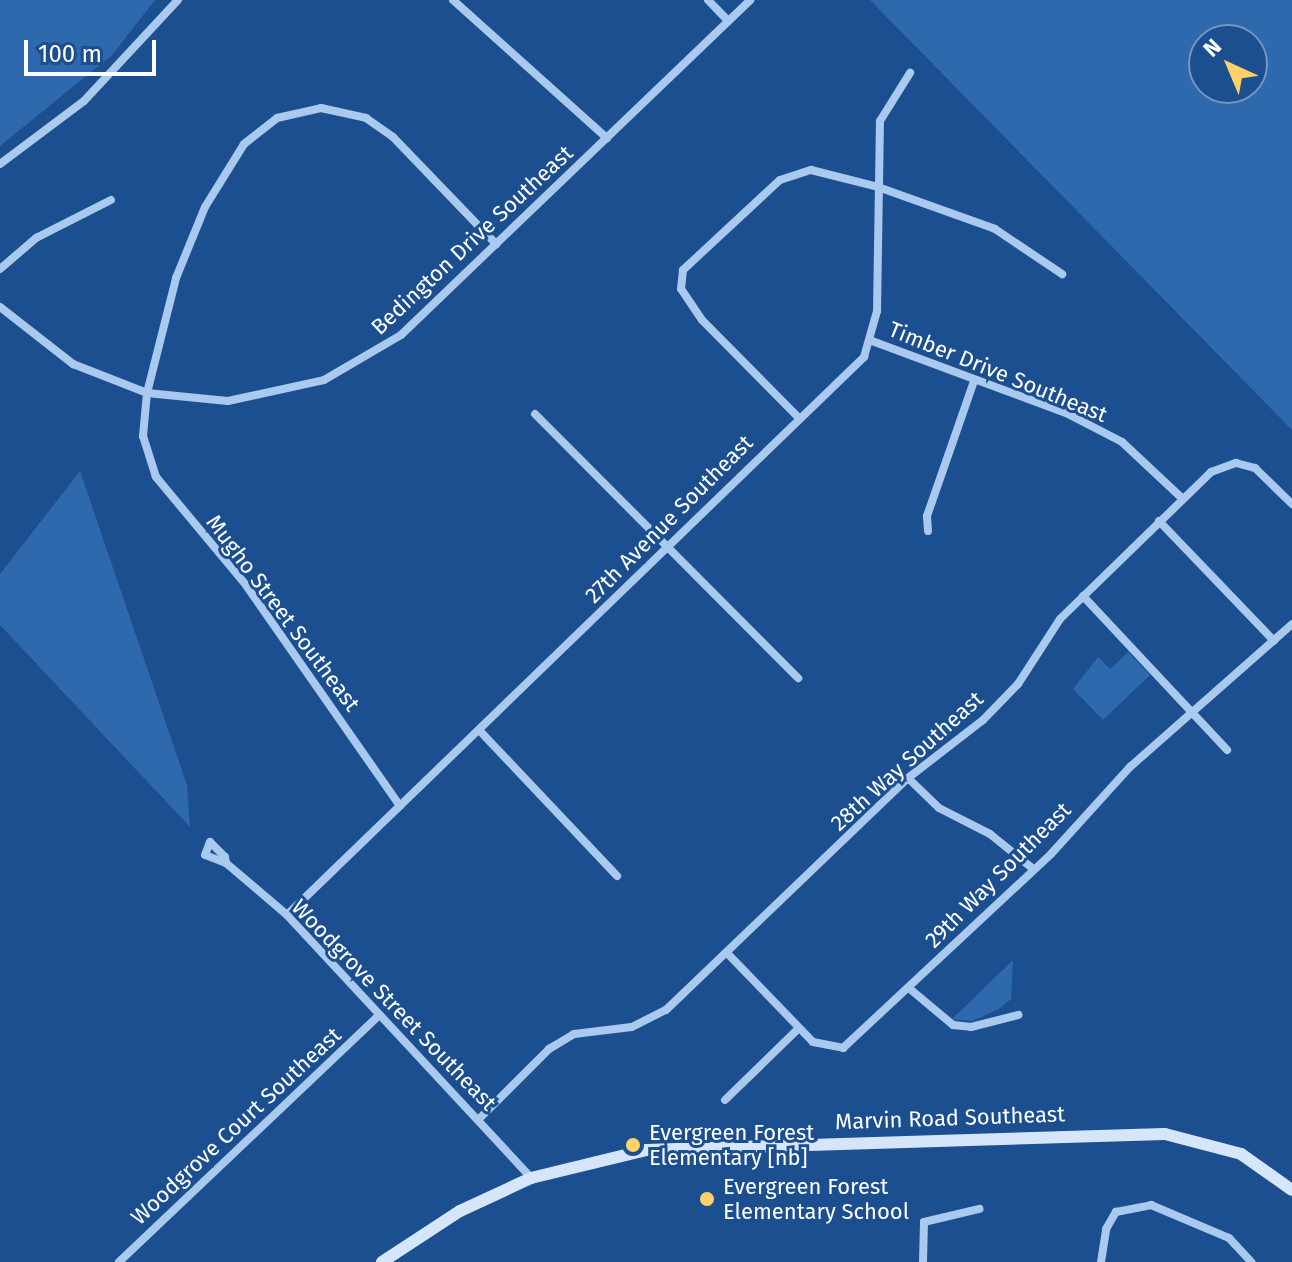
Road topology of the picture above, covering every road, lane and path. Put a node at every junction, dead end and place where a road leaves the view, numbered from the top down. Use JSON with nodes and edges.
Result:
{"nodes":[{"id":1,"x":178,"y":0,"type":"edge"},
{"id":2,"x":453,"y":0,"type":"edge"},
{"id":3,"x":708,"y":0,"type":"edge"},
{"id":4,"x":750,"y":0,"type":"edge"},
{"id":5,"x":728,"y":21,"type":"junction"},
{"id":6,"x":910,"y":73,"type":"dead end"},
{"id":7,"x":607,"y":138,"type":"junction"},
{"id":8,"x":0,"y":164,"type":"edge"},
{"id":9,"x":878,"y":187,"type":"junction"},
{"id":10,"x":111,"y":200,"type":"dead end"},
{"id":11,"x":496,"y":244,"type":"junction"},
{"id":12,"x":0,"y":269,"type":"edge"},
{"id":13,"x":1062,"y":274,"type":"dead end"},
{"id":14,"x":0,"y":307,"type":"edge"},
{"id":15,"x":872,"y":341,"type":"junction"},
{"id":16,"x":974,"y":381,"type":"junction"},
{"id":17,"x":147,"y":393,"type":"junction"},
{"id":18,"x":535,"y":414,"type":"dead end"},
{"id":19,"x":797,"y":416,"type":"junction"},
{"id":20,"x":1183,"y":499,"type":"junction"},
{"id":21,"x":1292,"y":504,"type":"edge"},
{"id":22,"x":1159,"y":521,"type":"junction"},
{"id":23,"x":928,"y":531,"type":"dead end"},
{"id":24,"x":668,"y":548,"type":"junction"},
{"id":25,"x":1083,"y":596,"type":"junction"},
{"id":26,"x":1292,"y":624,"type":"edge"},
{"id":27,"x":1274,"y":641,"type":"junction"},
{"id":28,"x":798,"y":678,"type":"dead end"},
{"id":29,"x":1195,"y":715,"type":"junction"},
{"id":30,"x":479,"y":730,"type":"junction"},
{"id":31,"x":1227,"y":750,"type":"dead end"},
{"id":32,"x":908,"y":778,"type":"junction"},
{"id":33,"x":400,"y":806,"type":"junction"},
{"id":34,"x":226,"y":863,"type":"dead end"},
{"id":35,"x":1032,"y":868,"type":"junction"},
{"id":36,"x":617,"y":876,"type":"dead end"},
{"id":37,"x":287,"y":915,"type":"junction"},
{"id":38,"x":728,"y":954,"type":"junction"},
{"id":39,"x":910,"y":989,"type":"junction"},
{"id":40,"x":1018,"y":1015,"type":"dead end"},
{"id":41,"x":378,"y":1016,"type":"junction"},
{"id":42,"x":798,"y":1029,"type":"junction"},
{"id":43,"x":725,"y":1100,"type":"dead end"},
{"id":44,"x":480,"y":1118,"type":"junction"},
{"id":45,"x":531,"y":1178,"type":"junction"},
{"id":46,"x":1292,"y":1190,"type":"edge"},
{"id":47,"x":979,"y":1209,"type":"dead end"},
{"id":48,"x":119,"y":1262,"type":"edge"},
{"id":49,"x":382,"y":1262,"type":"edge"},
{"id":50,"x":923,"y":1262,"type":"edge"},
{"id":51,"x":1101,"y":1262,"type":"edge"},
{"id":52,"x":1251,"y":1262,"type":"edge"}],
"edges":[{"from":1,"to":8,"type":"street"},
{"from":2,"to":7,"type":"street"},
{"from":3,"to":5,"type":"street"},
{"from":4,"to":5,"type":"street","name":"Bedington Drive Southeast"},
{"from":5,"to":7,"type":"street","name":"Bedington Drive Southeast"},
{"from":6,"to":9,"type":"street"},
{"from":7,"to":11,"type":"street","name":"Bedington Drive Southeast"},
{"from":9,"to":13,"type":"street"},
{"from":9,"to":15,"type":"street"},
{"from":9,"to":19,"type":"street"},
{"from":10,"to":12,"type":"street"},
{"from":11,"to":17,"type":"street","name":"Bedington Drive Southeast"},
{"from":11,"to":17,"type":"street","name":"Mugho Street Southeast"},
{"from":14,"to":17,"type":"street","name":"Bedington Drive Southeast"},
{"from":15,"to":16,"type":"street","name":"Timber Drive Southeast"},
{"from":15,"to":19,"type":"street","name":"27th Avenue Southeast"},
{"from":16,"to":20,"type":"street","name":"Timber Drive Southeast"},
{"from":16,"to":23,"type":"street"},
{"from":17,"to":33,"type":"street","name":"Mugho Street Southeast"},
{"from":18,"to":24,"type":"street"},
{"from":19,"to":24,"type":"street","name":"27th Avenue Southeast"},
{"from":20,"to":21,"type":"street","name":"28th Way Southeast"},
{"from":20,"to":22,"type":"street","name":"28th Way Southeast"},
{"from":22,"to":25,"type":"street","name":"28th Way Southeast"},
{"from":22,"to":27,"type":"street"},
{"from":24,"to":28,"type":"street"},
{"from":24,"to":30,"type":"street","name":"27th Avenue Southeast"},
{"from":25,"to":29,"type":"street"},
{"from":25,"to":32,"type":"street","name":"28th Way Southeast"},
{"from":26,"to":27,"type":"street","name":"29th Way Southeast"},
{"from":27,"to":29,"type":"street","name":"29th Way Southeast"},
{"from":29,"to":31,"type":"street"},
{"from":29,"to":35,"type":"street","name":"29th Way Southeast"},
{"from":30,"to":33,"type":"street","name":"27th Avenue Southeast"},
{"from":30,"to":36,"type":"street"},
{"from":32,"to":35,"type":"street"},
{"from":32,"to":38,"type":"street","name":"28th Way Southeast"},
{"from":33,"to":37,"type":"street","name":"27th Avenue Southeast"},
{"from":34,"to":37,"type":"street","name":"Woodgrove Street Southeast"},
{"from":35,"to":39,"type":"street","name":"29th Way Southeast"},
{"from":37,"to":41,"type":"street","name":"Woodgrove Street Southeast"},
{"from":38,"to":42,"type":"street","name":"29th Way Southeast"},
{"from":38,"to":44,"type":"street","name":"28th Way Southeast"},
{"from":39,"to":40,"type":"street"},
{"from":39,"to":42,"type":"street","name":"29th Way Southeast"},
{"from":41,"to":44,"type":"street","name":"Woodgrove Street Southeast"},
{"from":41,"to":48,"type":"street","name":"Woodgrove Court Southeast"},
{"from":42,"to":43,"type":"street"},
{"from":44,"to":45,"type":"street","name":"Woodgrove Street Southeast"},
{"from":45,"to":46,"type":"street","name":"Marvin Road Southeast"},
{"from":45,"to":49,"type":"street","name":"Marvin Road Southeast"},
{"from":47,"to":50,"type":"street"},
{"from":51,"to":52,"type":"street"}]}
